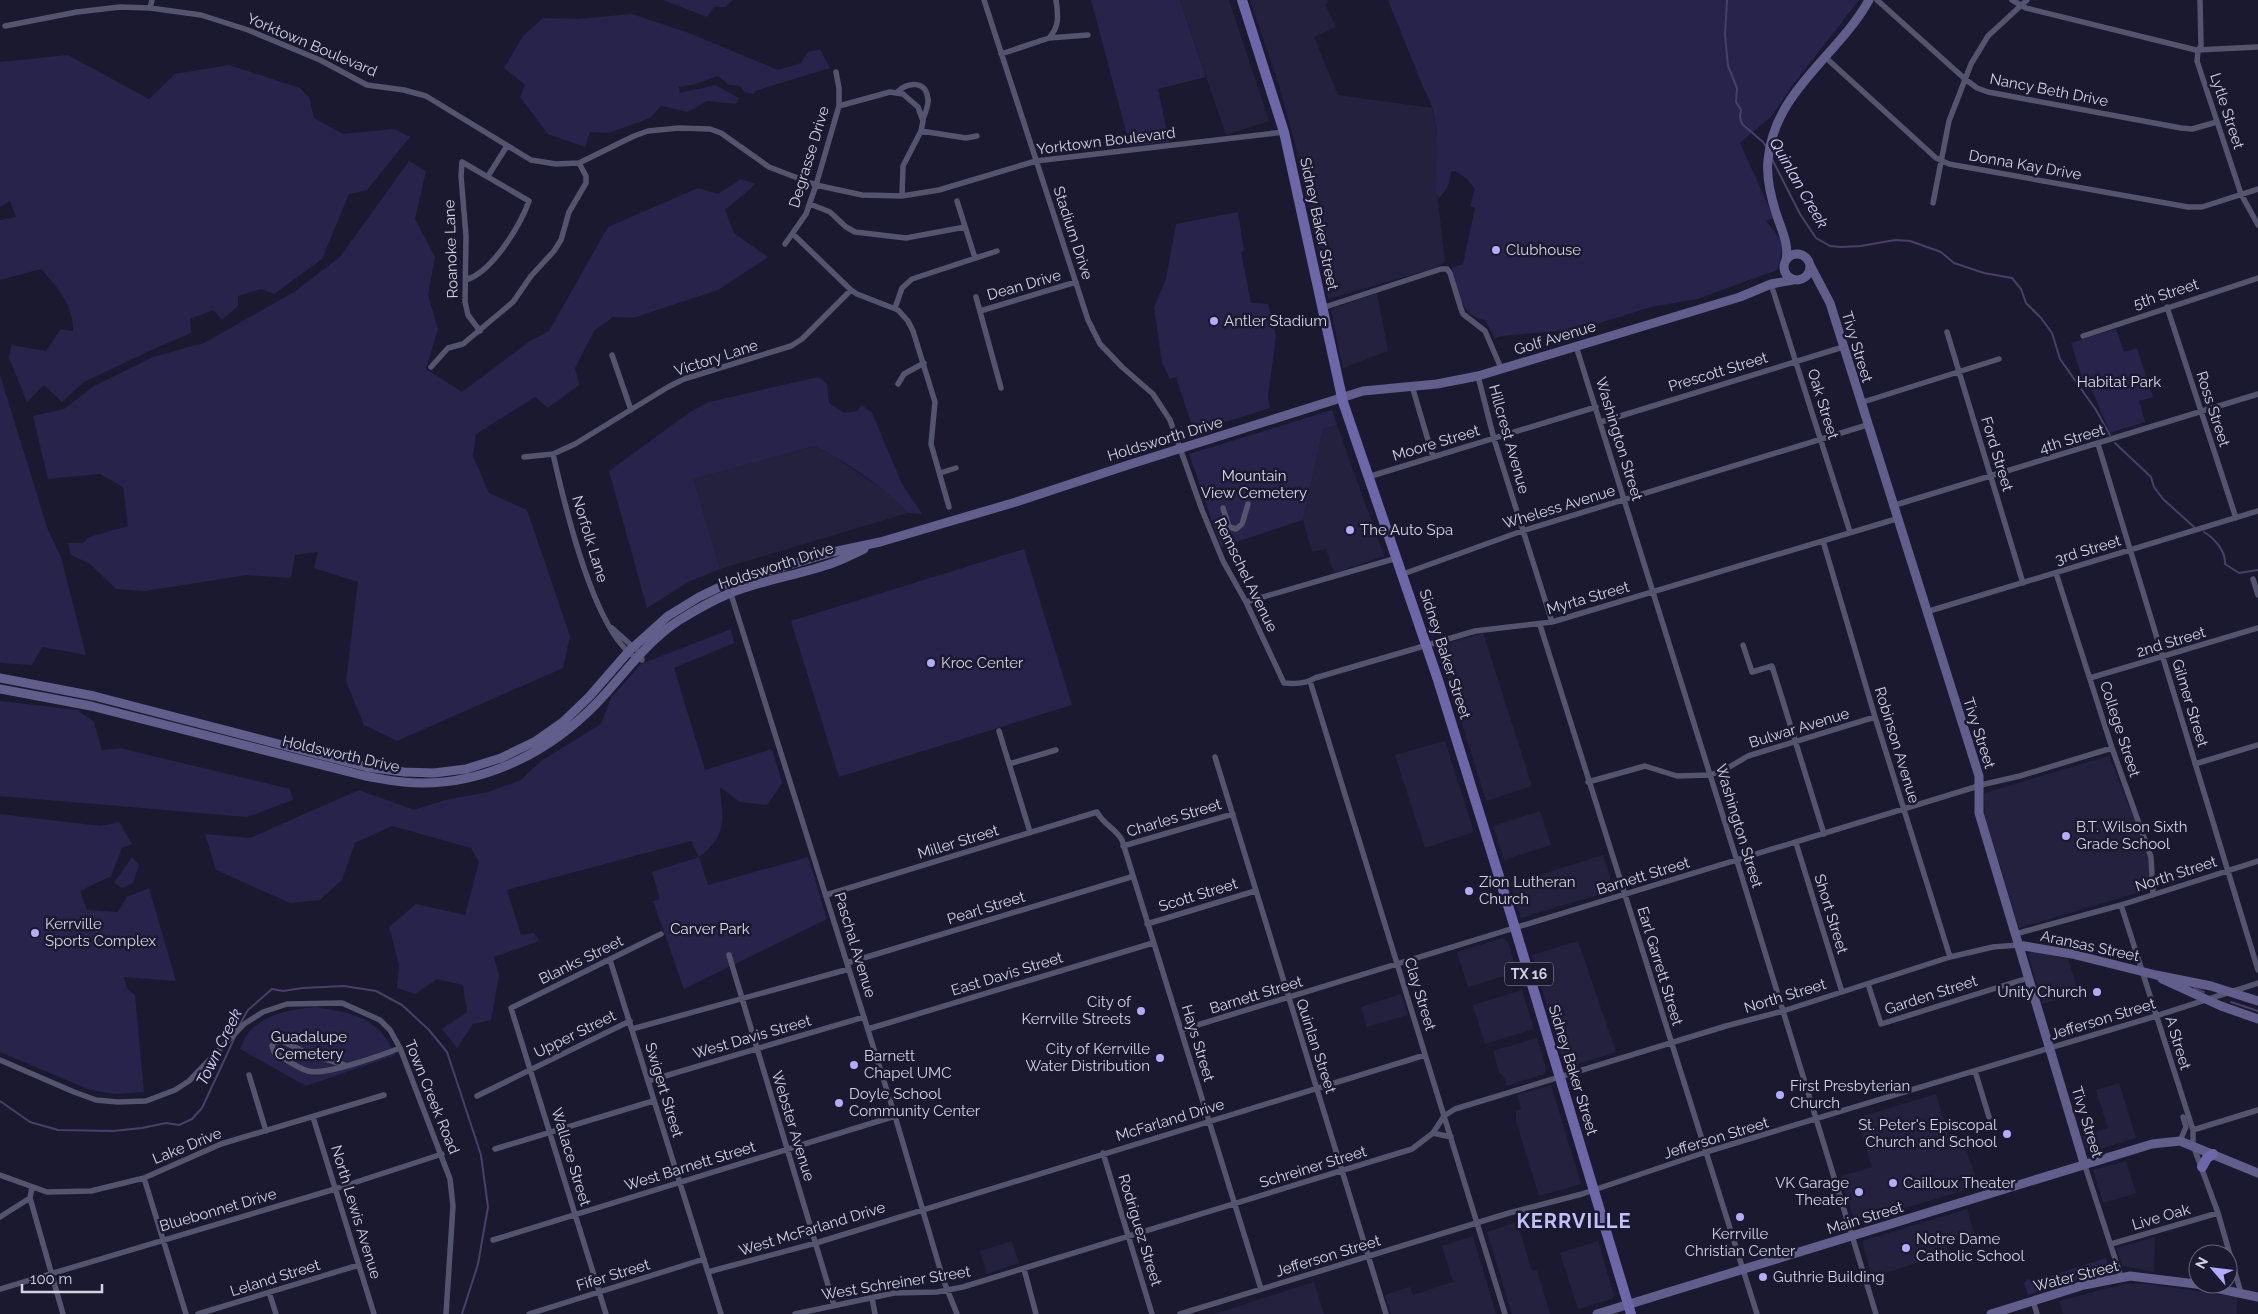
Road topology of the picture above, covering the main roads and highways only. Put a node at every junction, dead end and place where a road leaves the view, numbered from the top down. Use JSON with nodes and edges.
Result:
{"nodes":[{"id":1,"x":1242,"y":0,"type":"edge"},
{"id":2,"x":1869,"y":0,"type":"edge"},
{"id":3,"x":1784,"y":235,"type":"junction"},
{"id":4,"x":1801,"y":255,"type":"junction"},
{"id":5,"x":1785,"y":264,"type":"junction"},
{"id":6,"x":1810,"y":265,"type":"junction"},
{"id":7,"x":1803,"y":279,"type":"junction"},
{"id":8,"x":1793,"y":280,"type":"junction"},
{"id":9,"x":1771,"y":284,"type":"junction"},
{"id":10,"x":1822,"y":286,"type":"junction"},
{"id":11,"x":1342,"y":398,"type":"junction"},
{"id":12,"x":880,"y":542,"type":"junction"},
{"id":13,"x":635,"y":653,"type":"junction"},
{"id":14,"x":0,"y":678,"type":"edge"},
{"id":15,"x":0,"y":689,"type":"edge"},
{"id":16,"x":255,"y":738,"type":"junction"},
{"id":17,"x":252,"y":747,"type":"junction"},
{"id":18,"x":2018,"y":945,"type":"junction"},
{"id":19,"x":2156,"y":975,"type":"junction"},
{"id":20,"x":2258,"y":1001,"type":"edge"},
{"id":21,"x":2258,"y":1019,"type":"edge"},
{"id":22,"x":2213,"y":1154,"type":"junction"},
{"id":23,"x":2084,"y":1163,"type":"junction"},
{"id":24,"x":2202,"y":1167,"type":"road end"},
{"id":25,"x":2258,"y":1172,"type":"edge"},
{"id":26,"x":2258,"y":1297,"type":"edge"},
{"id":27,"x":1630,"y":1309,"type":"edge"},
{"id":28,"x":1597,"y":1314,"type":"edge"},
{"id":29,"x":1992,"y":1314,"type":"edge"}],
"edges":[{"from":1,"to":11,"type":"main road","name":"Sidney Baker Street","number":"TX 16"},
{"from":2,"to":3,"type":"main road"},
{"from":3,"to":4,"type":"main road"},
{"from":3,"to":5,"type":"main road"},
{"from":4,"to":5,"type":"main road"},
{"from":4,"to":6,"type":"main road"},
{"from":5,"to":8,"type":"main road"},
{"from":5,"to":9,"type":"main road","name":"Golf Avenue"},
{"from":6,"to":7,"type":"main road"},
{"from":6,"to":10,"type":"main road","name":"Tivy Street"},
{"from":7,"to":8,"type":"main road"},
{"from":7,"to":10,"type":"main road"},
{"from":8,"to":9,"type":"main road","name":"Golf Avenue"},
{"from":9,"to":11,"type":"main road","name":"Golf Avenue"},
{"from":10,"to":18,"type":"main road","name":"Tivy Street"},
{"from":11,"to":12,"type":"main road","name":"Holdsworth Drive"},
{"from":11,"to":27,"type":"main road","name":"Sidney Baker Street","number":"TX 16"},
{"from":12,"to":13,"type":"main road","name":"Holdsworth Drive"},
{"from":12,"to":13,"type":"main road","name":"Holdsworth Drive"},
{"from":13,"to":16,"type":"main road","name":"Holdsworth Drive"},
{"from":13,"to":17,"type":"main road","name":"Holdsworth Drive"},
{"from":14,"to":16,"type":"main road","name":"Holdsworth Drive"},
{"from":15,"to":17,"type":"main road","name":"Holdsworth Drive"},
{"from":16,"to":17,"type":"main road"},
{"from":18,"to":19,"type":"main road","name":"Aransas Street"},
{"from":18,"to":23,"type":"main road","name":"Tivy Street"},
{"from":19,"to":20,"type":"main road","name":"Aransas Street"},
{"from":19,"to":21,"type":"main road","name":"Aransas Street"},
{"from":22,"to":23,"type":"main road","name":"Main Street"},
{"from":22,"to":24,"type":"main road"},
{"from":22,"to":25,"type":"main road","name":"Main Street"},
{"from":23,"to":27,"type":"main road","name":"Main Street"},
{"from":26,"to":29,"type":"main road","name":"Water Street"},
{"from":27,"to":28,"type":"main road","name":"Main Street"}]}
